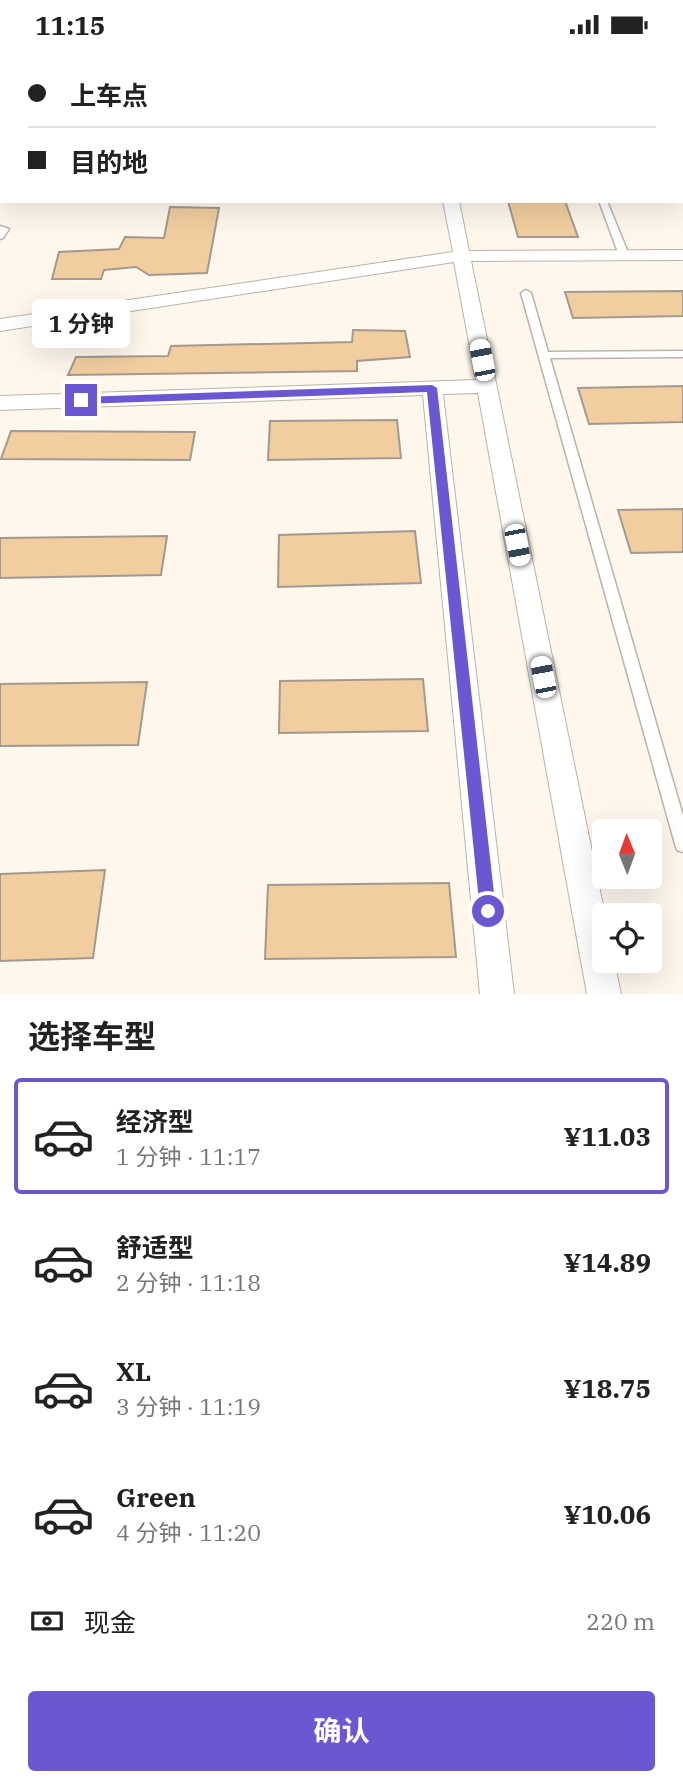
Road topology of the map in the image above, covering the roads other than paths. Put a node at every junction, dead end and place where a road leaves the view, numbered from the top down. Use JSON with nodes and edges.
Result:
{"nodes":[{"id":1,"x":451,"y":203,"type":"edge"},
{"id":2,"x":604,"y":203,"type":"edge"},
{"id":3,"x":0,"y":229,"type":"edge"},
{"id":4,"x":0,"y":236,"type":"edge"},
{"id":5,"x":624,"y":255,"type":"junction"},
{"id":6,"x":683,"y":255,"type":"edge"},
{"id":7,"x":462,"y":256,"type":"junction"},
{"id":8,"x":526,"y":293,"type":"dead end"},
{"id":9,"x":0,"y":325,"type":"edge"},
{"id":10,"x":683,"y":354,"type":"edge"},
{"id":11,"x":544,"y":355,"type":"junction"},
{"id":12,"x":487,"y":386,"type":"junction"},
{"id":13,"x":432,"y":388,"type":"junction"},
{"id":14,"x":0,"y":403,"type":"edge"},
{"id":15,"x":683,"y":844,"type":"edge"},
{"id":16,"x":497,"y":994,"type":"edge"},
{"id":17,"x":604,"y":994,"type":"edge"}],
"edges":[{"from":1,"to":7,"type":"street"},
{"from":2,"to":5,"type":"lane"},
{"from":3,"to":4,"type":"lane"},
{"from":5,"to":6,"type":"street"},
{"from":5,"to":7,"type":"street"},
{"from":7,"to":9,"type":"street"},
{"from":7,"to":12,"type":"street"},
{"from":8,"to":11,"type":"lane"},
{"from":10,"to":11,"type":"lane"},
{"from":11,"to":15,"type":"lane"},
{"from":12,"to":13,"type":"street"},
{"from":12,"to":17,"type":"street"},
{"from":13,"to":14,"type":"street"},
{"from":13,"to":16,"type":"street"}]}
